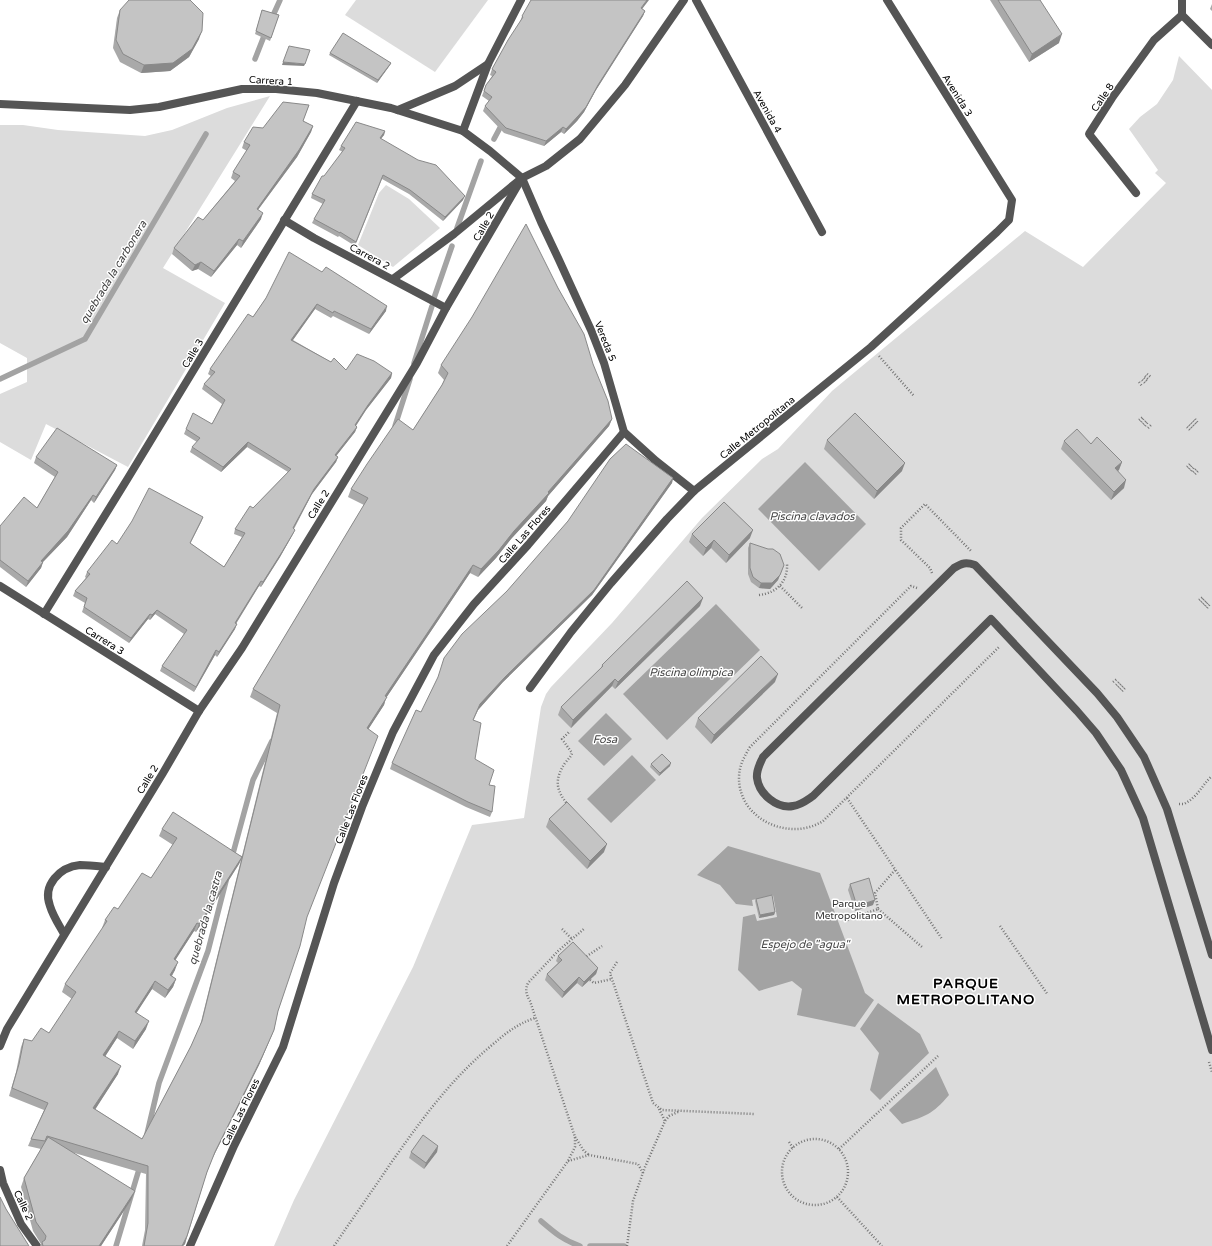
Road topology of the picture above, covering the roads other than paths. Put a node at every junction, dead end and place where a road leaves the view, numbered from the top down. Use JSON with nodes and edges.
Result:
{"nodes":[{"id":1,"x":521,"y":0,"type":"edge"},
{"id":2,"x":684,"y":0,"type":"edge"},
{"id":3,"x":696,"y":0,"type":"edge"},
{"id":4,"x":887,"y":0,"type":"edge"},
{"id":5,"x":1182,"y":0,"type":"edge"},
{"id":6,"x":1182,"y":15,"type":"junction"},
{"id":7,"x":1212,"y":45,"type":"edge"},
{"id":8,"x":488,"y":64,"type":"junction"},
{"id":9,"x":358,"y":101,"type":"junction"},
{"id":10,"x":0,"y":104,"type":"edge"},
{"id":11,"x":398,"y":110,"type":"junction"},
{"id":12,"x":463,"y":131,"type":"junction"},
{"id":13,"x":522,"y":178,"type":"junction"},
{"id":14,"x":1136,"y":194,"type":"dead end"},
{"id":15,"x":1012,"y":200,"type":"joint"},
{"id":16,"x":284,"y":220,"type":"junction"},
{"id":17,"x":822,"y":232,"type":"dead end"},
{"id":18,"x":393,"y":279,"type":"junction"},
{"id":19,"x":446,"y":308,"type":"junction"},
{"id":20,"x":624,"y":432,"type":"junction"},
{"id":21,"x":694,"y":491,"type":"junction"},
{"id":22,"x":0,"y":586,"type":"edge"},
{"id":23,"x":44,"y":614,"type":"junction"},
{"id":24,"x":530,"y":688,"type":"dead end"},
{"id":25,"x":199,"y":711,"type":"junction"},
{"id":26,"x":106,"y":866,"type":"junction"},
{"id":27,"x":64,"y":934,"type":"junction"},
{"id":28,"x":1212,"y":955,"type":"edge"},
{"id":29,"x":0,"y":1046,"type":"edge"},
{"id":30,"x":1210,"y":1053,"type":"edge"},
{"id":31,"x":0,"y":1170,"type":"edge"},
{"id":32,"x":37,"y":1246,"type":"edge"},
{"id":33,"x":190,"y":1246,"type":"edge"}],
"edges":[{"from":1,"to":8,"type":"street"},
{"from":2,"to":13,"type":"street"},
{"from":3,"to":17,"type":"street","name":"Avenida 4"},
{"from":4,"to":15,"type":"street","name":"Avenida 3"},
{"from":5,"to":6,"type":"street"},
{"from":6,"to":7,"type":"street"},
{"from":6,"to":14,"type":"street","name":"Calle 8"},
{"from":8,"to":11,"type":"street"},
{"from":8,"to":12,"type":"street"},
{"from":9,"to":10,"type":"street","name":"Carrera 1"},
{"from":9,"to":11,"type":"street","name":"Carrera 1"},
{"from":9,"to":16,"type":"street","name":"Calle 3"},
{"from":11,"to":12,"type":"street","name":"Carrera 1"},
{"from":12,"to":13,"type":"street","name":"Carrera 1"},
{"from":13,"to":18,"type":"street"},
{"from":13,"to":19,"type":"street","name":"Calle 2"},
{"from":13,"to":20,"type":"street","name":"Vereda 5"},
{"from":15,"to":21,"type":"street","name":"Calle Metropolitana"},
{"from":16,"to":18,"type":"street","name":"Carrera 2"},
{"from":16,"to":23,"type":"street","name":"Calle 3"},
{"from":18,"to":19,"type":"street","name":"Carrera 2"},
{"from":19,"to":25,"type":"street","name":"Calle 2"},
{"from":20,"to":21,"type":"street"},
{"from":20,"to":33,"type":"street","name":"Calle Las Flores"},
{"from":21,"to":24,"type":"street","name":"Calle Metropolitana"},
{"from":22,"to":23,"type":"street","name":"Carrera 3"},
{"from":23,"to":25,"type":"street","name":"Carrera 3"},
{"from":25,"to":26,"type":"street","name":"Calle 2"},
{"from":26,"to":27,"type":"street","name":"Calle 2"},
{"from":26,"to":27,"type":"street"},
{"from":27,"to":29,"type":"street","name":"Calle 2"},
{"from":28,"to":30,"type":"street"},
{"from":31,"to":32,"type":"street","name":"Calle 2"}]}
